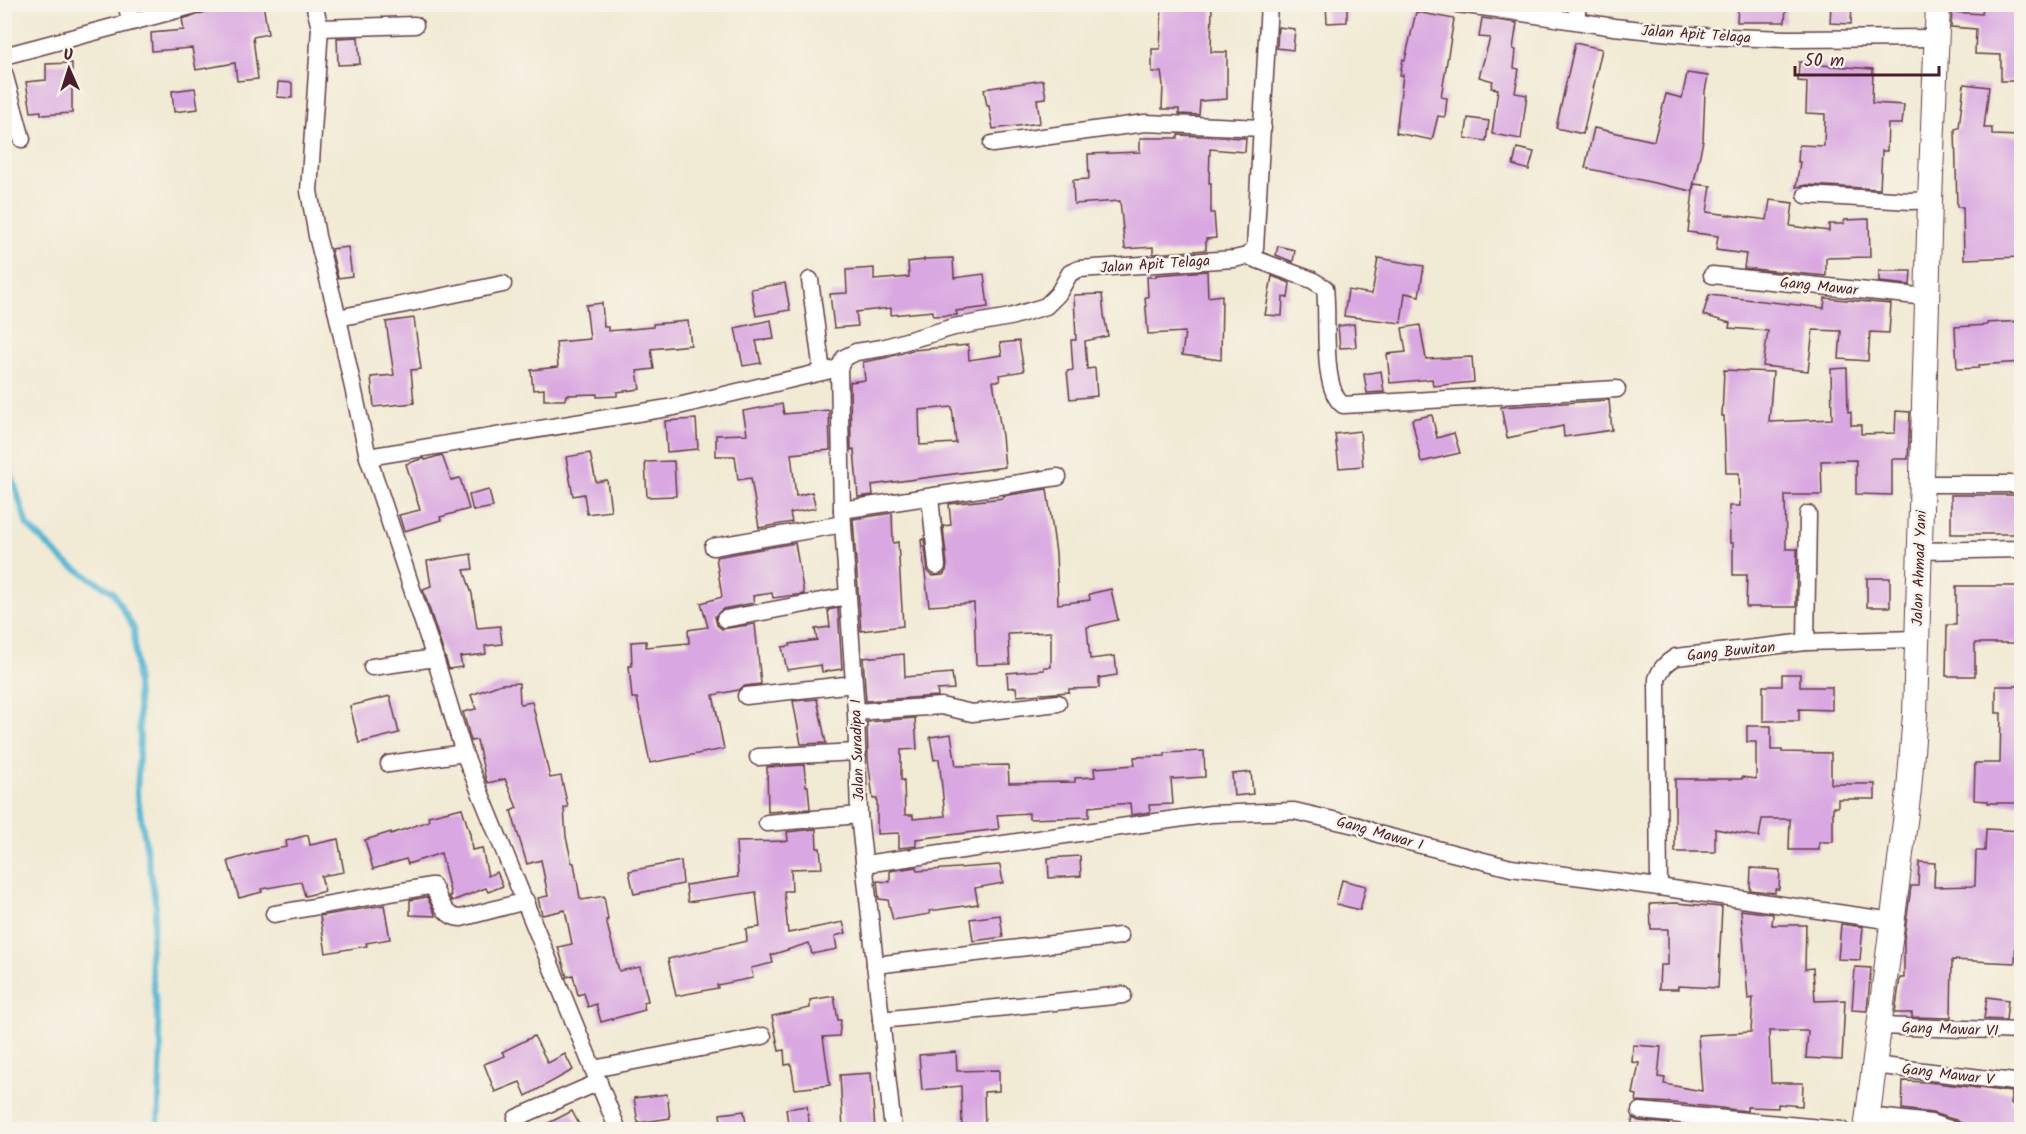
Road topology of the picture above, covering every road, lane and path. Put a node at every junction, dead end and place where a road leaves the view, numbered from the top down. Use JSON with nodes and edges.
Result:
{"nodes":[{"id":1,"x":126,"y":4,"type":"edge"},
{"id":2,"x":199,"y":4,"type":"edge"},
{"id":3,"x":314,"y":4,"type":"edge"},
{"id":4,"x":1269,"y":4,"type":"edge"},
{"id":5,"x":1457,"y":4,"type":"edge"},
{"id":6,"x":1938,"y":4,"type":"edge"},
{"id":7,"x":1577,"y":12,"type":"edge"},
{"id":8,"x":131,"y":22,"type":"junction"},
{"id":9,"x":414,"y":25,"type":"dead end"},
{"id":10,"x":320,"y":28,"type":"junction"},
{"id":11,"x":1936,"y":38,"type":"junction"},
{"id":12,"x":4,"y":56,"type":"edge"},
{"id":13,"x":4,"y":73,"type":"edge"},
{"id":14,"x":1263,"y":128,"type":"junction"},
{"id":15,"x":22,"y":139,"type":"dead end"},
{"id":16,"x":992,"y":144,"type":"dead end"},
{"id":17,"x":1806,"y":195,"type":"dead end"},
{"id":18,"x":1930,"y":200,"type":"junction"},
{"id":19,"x":1247,"y":256,"type":"junction"},
{"id":20,"x":1712,"y":275,"type":"dead end"},
{"id":21,"x":810,"y":280,"type":"dead end"},
{"id":22,"x":503,"y":284,"type":"dead end"},
{"id":23,"x":1927,"y":297,"type":"junction"},
{"id":24,"x":338,"y":318,"type":"junction"},
{"id":25,"x":830,"y":370,"type":"junction"},
{"id":26,"x":1617,"y":390,"type":"dead end"},
{"id":27,"x":368,"y":456,"type":"junction"},
{"id":28,"x":1058,"y":477,"type":"dead end"},
{"id":29,"x":1922,"y":484,"type":"junction"},
{"id":30,"x":2022,"y":484,"type":"edge"},
{"id":31,"x":930,"y":497,"type":"junction"},
{"id":32,"x":1808,"y":514,"type":"dead end"},
{"id":33,"x":843,"y":517,"type":"junction"},
{"id":34,"x":712,"y":547,"type":"dead end"},
{"id":35,"x":2022,"y":549,"type":"edge"},
{"id":36,"x":1920,"y":551,"type":"junction"},
{"id":37,"x":937,"y":566,"type":"dead end"},
{"id":38,"x":848,"y":596,"type":"junction"},
{"id":39,"x":725,"y":619,"type":"dead end"},
{"id":40,"x":1917,"y":639,"type":"junction"},
{"id":41,"x":1806,"y":642,"type":"junction"},
{"id":42,"x":435,"y":658,"type":"junction"},
{"id":43,"x":372,"y":667,"type":"dead end"},
{"id":44,"x":854,"y":684,"type":"junction"},
{"id":45,"x":746,"y":696,"type":"dead end"},
{"id":46,"x":1058,"y":703,"type":"dead end"},
{"id":47,"x":856,"y":712,"type":"junction"},
{"id":48,"x":857,"y":752,"type":"junction"},
{"id":49,"x":464,"y":753,"type":"junction"},
{"id":50,"x":758,"y":757,"type":"dead end"},
{"id":51,"x":389,"y":764,"type":"dead end"},
{"id":52,"x":859,"y":815,"type":"junction"},
{"id":53,"x":767,"y":823,"type":"dead end"},
{"id":54,"x":865,"y":864,"type":"junction"},
{"id":55,"x":1659,"y":887,"type":"junction"},
{"id":56,"x":526,"y":901,"type":"junction"},
{"id":57,"x":274,"y":915,"type":"dead end"},
{"id":58,"x":1893,"y":921,"type":"junction"},
{"id":59,"x":1120,"y":936,"type":"dead end"},
{"id":60,"x":875,"y":965,"type":"junction"},
{"id":61,"x":1123,"y":995,"type":"dead end"},
{"id":62,"x":881,"y":1020,"type":"junction"},
{"id":63,"x":1879,"y":1026,"type":"junction"},
{"id":64,"x":2022,"y":1031,"type":"edge"},
{"id":65,"x":763,"y":1036,"type":"dead end"},
{"id":66,"x":1874,"y":1065,"type":"junction"},
{"id":67,"x":596,"y":1076,"type":"junction"},
{"id":68,"x":2022,"y":1083,"type":"edge"},
{"id":69,"x":1640,"y":1111,"type":"dead end"},
{"id":70,"x":516,"y":1118,"type":"dead end"},
{"id":71,"x":1867,"y":1123,"type":"edge"},
{"id":72,"x":618,"y":1130,"type":"edge"},
{"id":73,"x":893,"y":1130,"type":"edge"},
{"id":74,"x":1841,"y":1130,"type":"edge"},
{"id":75,"x":1953,"y":1130,"type":"edge"}],
"edges":[{"from":1,"to":8,"type":"street"},
{"from":2,"to":8,"type":"street"},
{"from":3,"to":10,"type":"street"},
{"from":4,"to":14,"type":"street"},
{"from":5,"to":7,"type":"street","name":"Jalan Apit Telaga"},
{"from":6,"to":11,"type":"main road","name":"Jalan Ahmad Yani"},
{"from":7,"to":11,"type":"street","name":"Jalan Apit Telaga"},
{"from":8,"to":12,"type":"street"},
{"from":9,"to":10,"type":"street"},
{"from":10,"to":24,"type":"street"},
{"from":11,"to":18,"type":"main road","name":"Jalan Ahmad Yani"},
{"from":13,"to":15,"type":"street"},
{"from":14,"to":16,"type":"street"},
{"from":14,"to":19,"type":"street"},
{"from":17,"to":18,"type":"street"},
{"from":18,"to":23,"type":"main road","name":"Jalan Ahmad Yani"},
{"from":19,"to":25,"type":"street","name":"Jalan Apit Telaga"},
{"from":19,"to":26,"type":"street"},
{"from":20,"to":23,"type":"street","name":"Gang Mawar"},
{"from":21,"to":25,"type":"street","name":"Jalan Suradipa I"},
{"from":22,"to":24,"type":"street"},
{"from":23,"to":29,"type":"main road","name":"Jalan Ahmad Yani"},
{"from":24,"to":27,"type":"street"},
{"from":25,"to":27,"type":"street"},
{"from":25,"to":33,"type":"street","name":"Jalan Suradipa I"},
{"from":27,"to":42,"type":"street"},
{"from":28,"to":31,"type":"street"},
{"from":29,"to":30,"type":"street"},
{"from":29,"to":36,"type":"main road","name":"Jalan Ahmad Yani"},
{"from":31,"to":33,"type":"street"},
{"from":31,"to":37,"type":"street"},
{"from":32,"to":41,"type":"street"},
{"from":33,"to":34,"type":"street"},
{"from":33,"to":38,"type":"street","name":"Jalan Suradipa I"},
{"from":35,"to":36,"type":"street"},
{"from":36,"to":40,"type":"main road","name":"Jalan Ahmad Yani"},
{"from":38,"to":39,"type":"street"},
{"from":38,"to":44,"type":"street","name":"Jalan Suradipa I"},
{"from":40,"to":41,"type":"street","name":"Gang Buwitan"},
{"from":40,"to":58,"type":"main road","name":"Jalan Ahmad Yani"},
{"from":41,"to":55,"type":"street","name":"Gang Buwitan"},
{"from":42,"to":43,"type":"street"},
{"from":42,"to":49,"type":"street"},
{"from":44,"to":45,"type":"street"},
{"from":44,"to":47,"type":"street","name":"Jalan Suradipa I"},
{"from":46,"to":47,"type":"street"},
{"from":47,"to":48,"type":"street","name":"Jalan Suradipa I"},
{"from":48,"to":50,"type":"street"},
{"from":48,"to":52,"type":"street","name":"Jalan Suradipa I"},
{"from":49,"to":51,"type":"street"},
{"from":49,"to":56,"type":"street"},
{"from":52,"to":53,"type":"street"},
{"from":52,"to":54,"type":"street","name":"Jalan Suradipa I"},
{"from":54,"to":55,"type":"street","name":"Gang Mawar I"},
{"from":54,"to":60,"type":"street","name":"Jalan Suradipa I"},
{"from":55,"to":58,"type":"street","name":"Gang Mawar I"},
{"from":56,"to":57,"type":"street"},
{"from":56,"to":67,"type":"street"},
{"from":58,"to":63,"type":"main road","name":"Jalan Ahmad Yani"},
{"from":59,"to":60,"type":"street"},
{"from":60,"to":62,"type":"street","name":"Jalan Suradipa I"},
{"from":61,"to":62,"type":"street"},
{"from":62,"to":73,"type":"street","name":"Jalan Suradipa I"},
{"from":63,"to":64,"type":"street","name":"Gang Mawar VI"},
{"from":63,"to":66,"type":"main road","name":"Jalan Ahmad Yani"},
{"from":65,"to":67,"type":"street"},
{"from":66,"to":68,"type":"street","name":"Gang Mawar V"},
{"from":66,"to":71,"type":"main road","name":"Jalan Ahmad Yani"},
{"from":67,"to":70,"type":"street"},
{"from":67,"to":72,"type":"street"},
{"from":69,"to":74,"type":"street"},
{"from":71,"to":75,"type":"street"}]}
